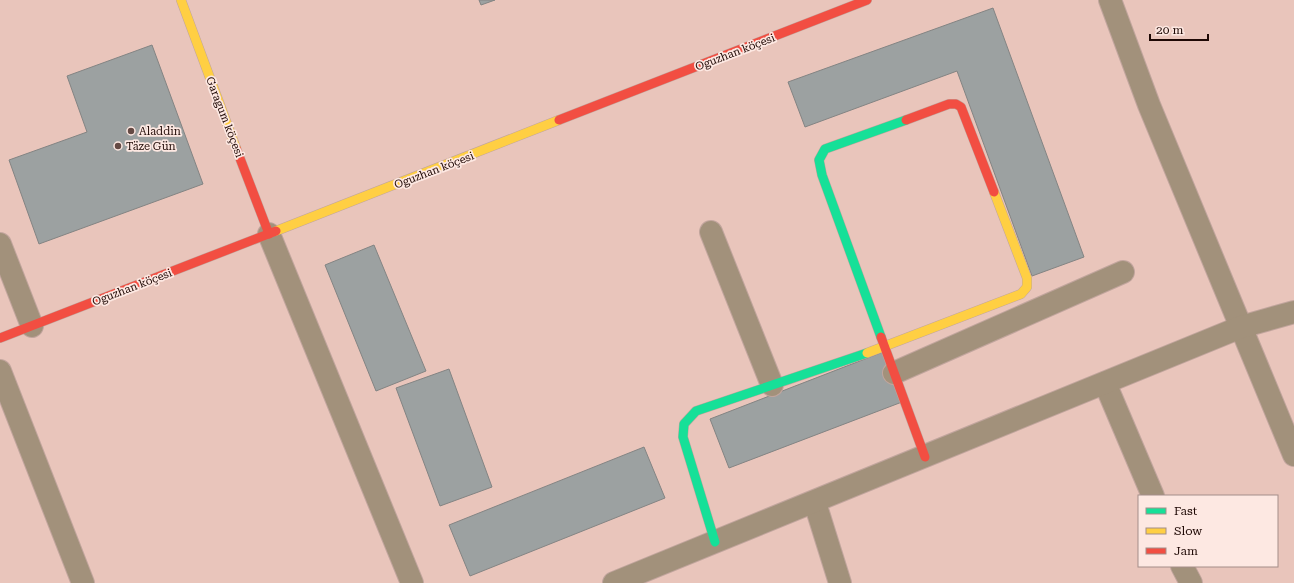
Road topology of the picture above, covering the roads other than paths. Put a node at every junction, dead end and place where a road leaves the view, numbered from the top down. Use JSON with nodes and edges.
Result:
{"nodes":[{"id":1,"x":181,"y":0,"type":"edge"},
{"id":2,"x":867,"y":0,"type":"edge"},
{"id":3,"x":1110,"y":0,"type":"edge"},
{"id":4,"x":711,"y":232,"type":"dead end"},
{"id":5,"x":269,"y":234,"type":"junction"},
{"id":6,"x":0,"y":244,"type":"edge"},
{"id":7,"x":1123,"y":272,"type":"dead end"},
{"id":8,"x":1294,"y":312,"type":"edge"},
{"id":9,"x":32,"y":326,"type":"junction"},
{"id":10,"x":1241,"y":327,"type":"junction"},
{"id":11,"x":0,"y":338,"type":"edge"},
{"id":12,"x":885,"y":347,"type":"junction"},
{"id":13,"x":0,"y":371,"type":"edge"},
{"id":14,"x":894,"y":373,"type":"junction"},
{"id":15,"x":1105,"y":383,"type":"junction"},
{"id":16,"x":772,"y":385,"type":"junction"},
{"id":17,"x":1294,"y":455,"type":"edge"},
{"id":18,"x":925,"y":457,"type":"junction"},
{"id":19,"x":1153,"y":495,"type":"edge"},
{"id":20,"x":815,"y":502,"type":"junction"},
{"id":21,"x":715,"y":542,"type":"junction"},
{"id":22,"x":1183,"y":567,"type":"edge"},
{"id":23,"x":83,"y":583,"type":"edge"},
{"id":24,"x":412,"y":583,"type":"edge"},
{"id":25,"x":614,"y":583,"type":"edge"},
{"id":26,"x":840,"y":583,"type":"edge"},
{"id":27,"x":1191,"y":583,"type":"edge"}],
"edges":[{"from":1,"to":5,"type":"street","name":"Garagum köçesi"},
{"from":2,"to":5,"type":"street","name":"Oguzhan köçesi"},
{"from":3,"to":10,"type":"street"},
{"from":4,"to":16,"type":"street"},
{"from":5,"to":9,"type":"street","name":"Oguzhan köçesi"},
{"from":5,"to":24,"type":"street"},
{"from":6,"to":9,"type":"street"},
{"from":7,"to":14,"type":"street"},
{"from":8,"to":10,"type":"street"},
{"from":9,"to":11,"type":"street","name":"Oguzhan köçesi"},
{"from":10,"to":15,"type":"street"},
{"from":10,"to":17,"type":"street"},
{"from":12,"to":12,"type":"street"},
{"from":12,"to":14,"type":"street"},
{"from":12,"to":16,"type":"street"},
{"from":13,"to":23,"type":"street"},
{"from":14,"to":18,"type":"street"},
{"from":15,"to":18,"type":"street"},
{"from":15,"to":19,"type":"street"},
{"from":16,"to":21,"type":"street"},
{"from":18,"to":20,"type":"street"},
{"from":20,"to":21,"type":"street"},
{"from":20,"to":26,"type":"street"},
{"from":21,"to":25,"type":"street"},
{"from":22,"to":27,"type":"street"}]}
